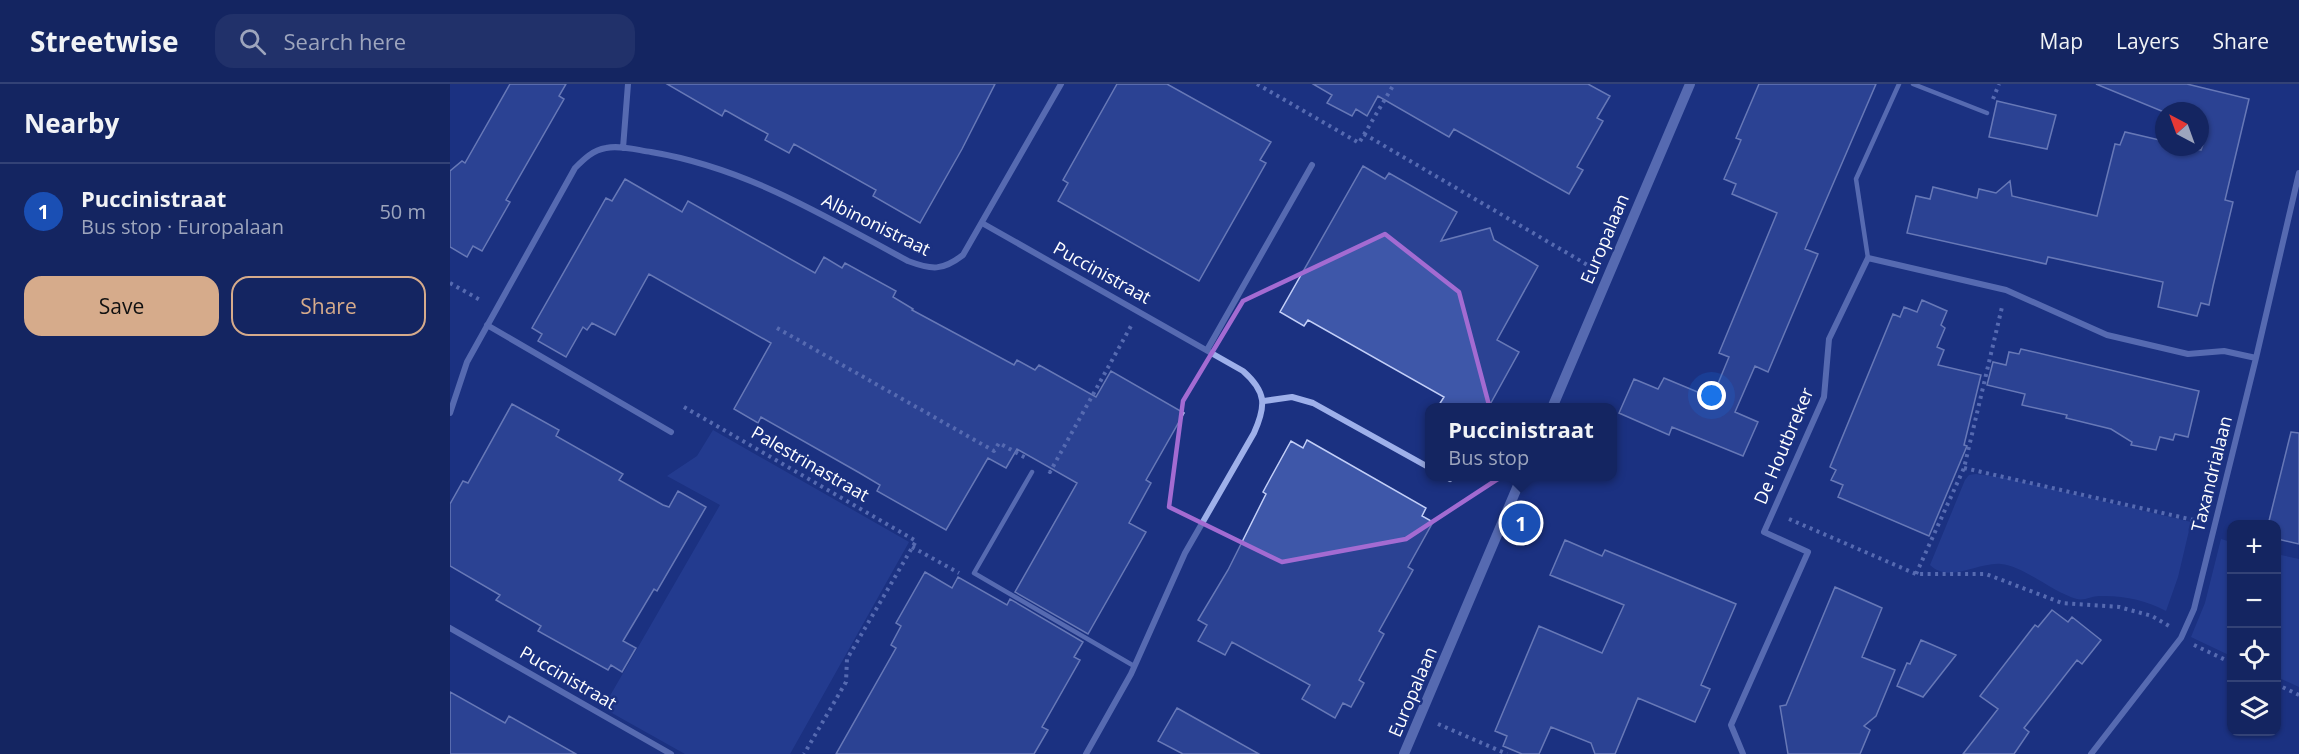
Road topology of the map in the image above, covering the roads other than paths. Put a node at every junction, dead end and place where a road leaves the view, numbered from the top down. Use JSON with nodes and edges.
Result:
{"nodes":[{"id":1,"x":628,"y":84,"type":"edge"},
{"id":2,"x":1061,"y":84,"type":"edge"},
{"id":3,"x":1690,"y":84,"type":"edge"},
{"id":4,"x":1899,"y":84,"type":"edge"},
{"id":5,"x":1913,"y":84,"type":"edge"},
{"id":6,"x":1987,"y":113,"type":"dead end"},
{"id":7,"x":623,"y":148,"type":"junction"},
{"id":8,"x":1312,"y":165,"type":"dead end"},
{"id":9,"x":2299,"y":173,"type":"edge"},
{"id":10,"x":982,"y":223,"type":"junction"},
{"id":11,"x":1868,"y":258,"type":"junction"},
{"id":12,"x":487,"y":325,"type":"junction"},
{"id":13,"x":1207,"y":350,"type":"junction"},
{"id":14,"x":2256,"y":358,"type":"junction"},
{"id":15,"x":1264,"y":401,"type":"junction"},
{"id":16,"x":1553,"y":403,"type":"edge"},
{"id":17,"x":450,"y":413,"type":"edge"},
{"id":18,"x":671,"y":432,"type":"dead end"},
{"id":19,"x":1425,"y":465,"type":"edge"},
{"id":20,"x":1032,"y":472,"type":"dead end"},
{"id":21,"x":1520,"y":481,"type":"edge"},
{"id":22,"x":450,"y":628,"type":"edge"},
{"id":23,"x":1134,"y":666,"type":"junction"},
{"id":24,"x":671,"y":754,"type":"edge"},
{"id":25,"x":1086,"y":754,"type":"edge"},
{"id":26,"x":1404,"y":754,"type":"edge"},
{"id":27,"x":1743,"y":754,"type":"edge"},
{"id":28,"x":2091,"y":754,"type":"edge"}],
"edges":[{"from":1,"to":7,"type":"street"},
{"from":2,"to":10,"type":"street","name":"Albinonistraat"},
{"from":3,"to":16,"type":"street","name":"Europalaan"},
{"from":4,"to":11,"type":"lane"},
{"from":5,"to":6,"type":"lane"},
{"from":7,"to":10,"type":"street","name":"Albinonistraat"},
{"from":7,"to":12,"type":"street","name":"Albinonistraat"},
{"from":8,"to":13,"type":"street"},
{"from":9,"to":14,"type":"street","name":"Taxandrialaan"},
{"from":10,"to":13,"type":"street","name":"Puccinistraat"},
{"from":11,"to":14,"type":"street"},
{"from":11,"to":27,"type":"street","name":"De Houtbreker"},
{"from":12,"to":17,"type":"street","name":"Albinonistraat"},
{"from":12,"to":18,"type":"street"},
{"from":13,"to":15,"type":"street","name":"Puccinistraat"},
{"from":14,"to":28,"type":"street","name":"Taxandrialaan"},
{"from":15,"to":19,"type":"street"},
{"from":15,"to":23,"type":"street"},
{"from":20,"to":23,"type":"lane"},
{"from":21,"to":26,"type":"street","name":"Europalaan"},
{"from":22,"to":24,"type":"street","name":"Puccinistraat"},
{"from":23,"to":25,"type":"street"}]}
